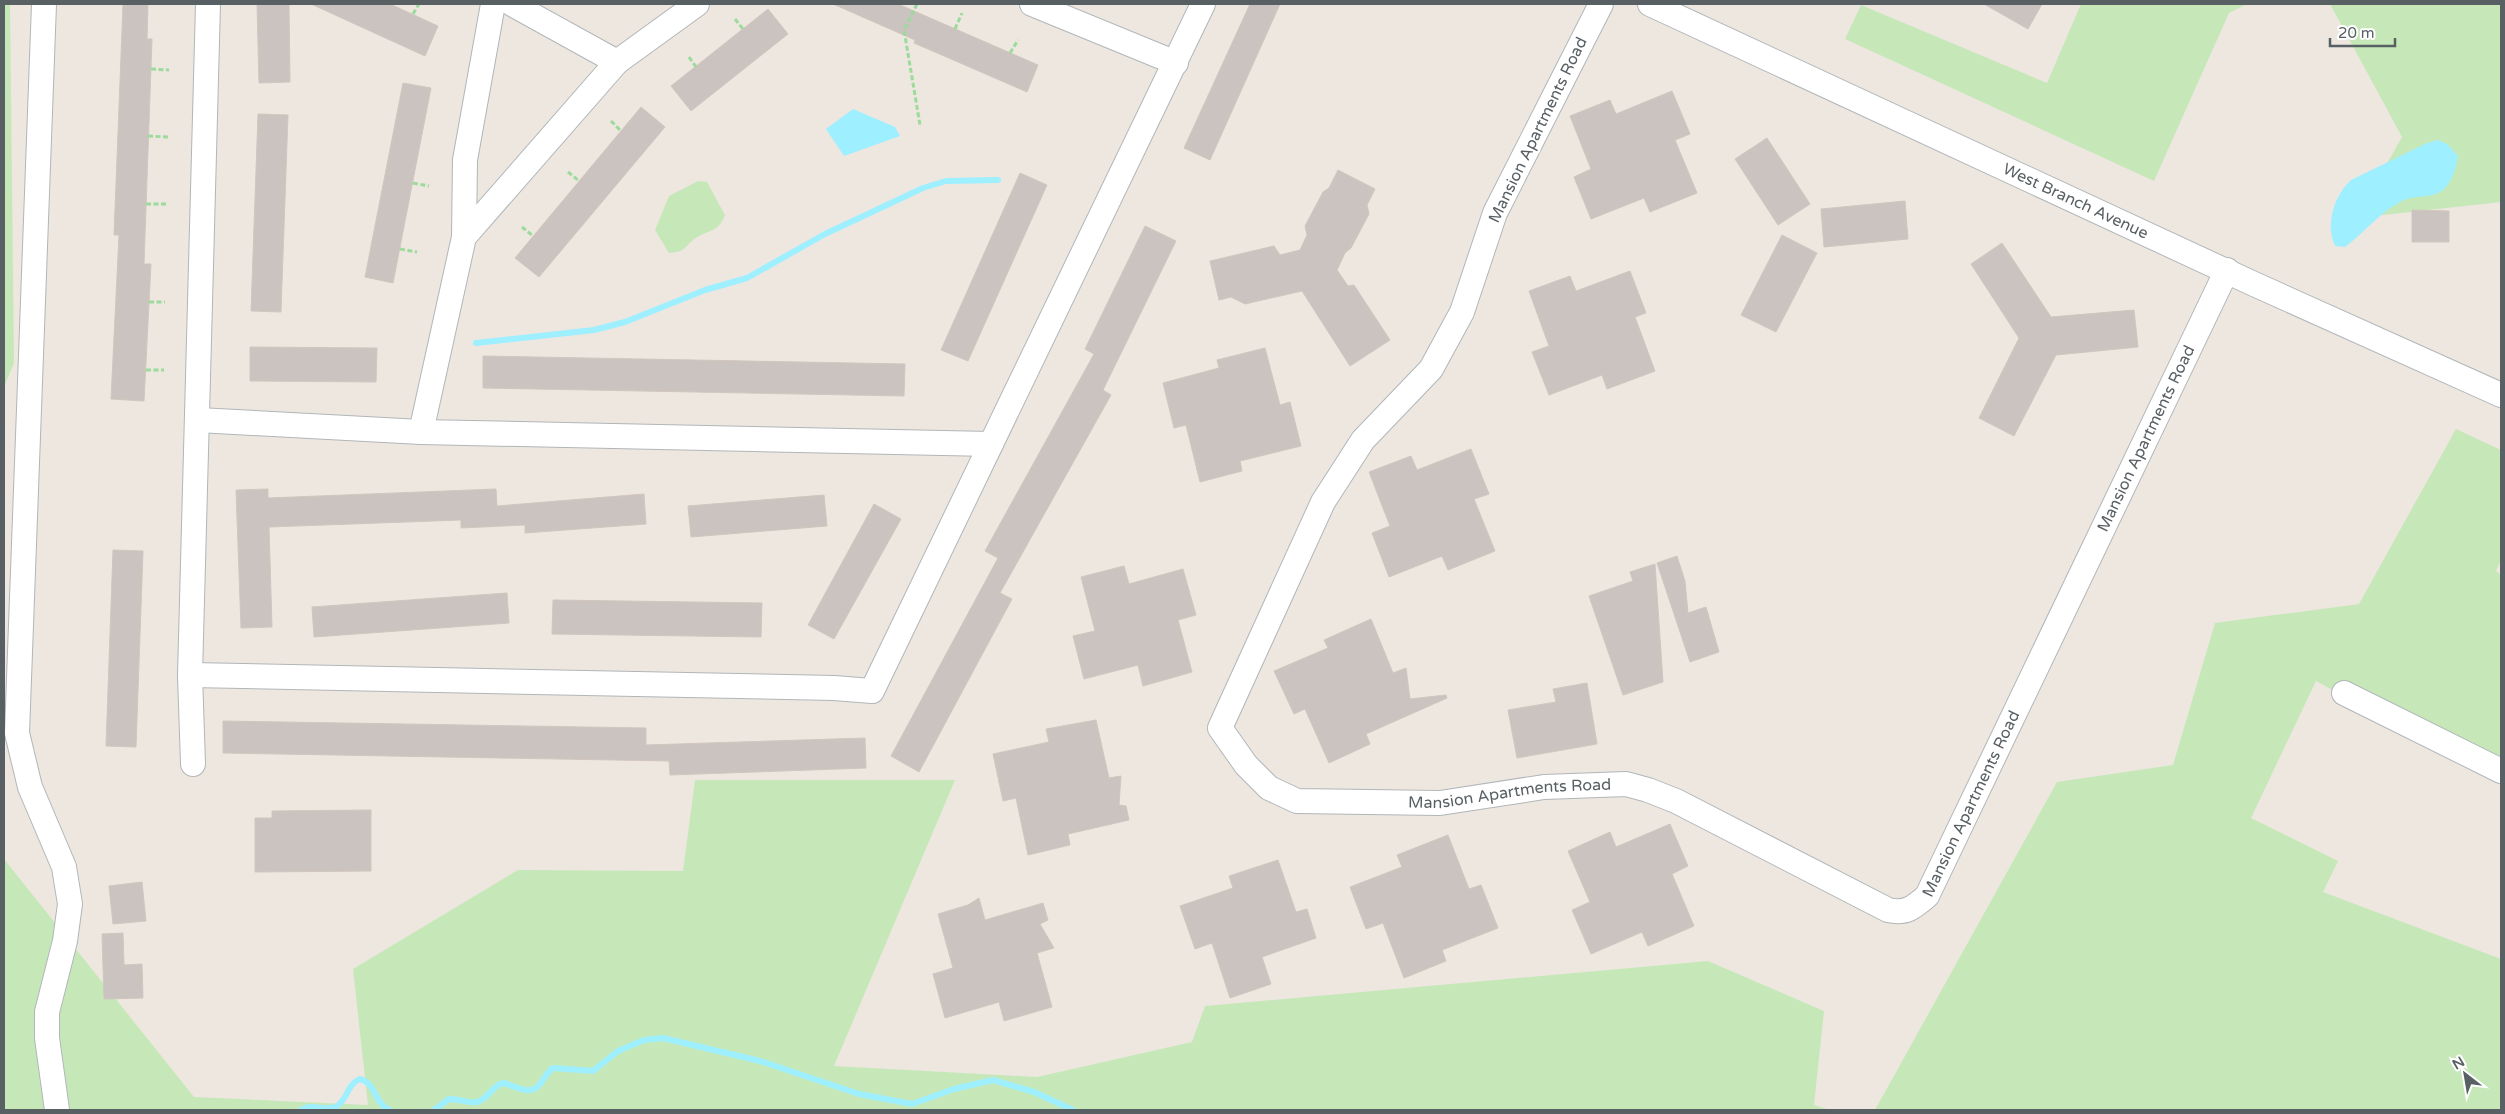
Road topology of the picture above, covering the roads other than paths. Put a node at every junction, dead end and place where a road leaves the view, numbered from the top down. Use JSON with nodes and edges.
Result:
{"nodes":[{"id":1,"x":44,"y":4,"type":"edge"},
{"id":2,"x":208,"y":4,"type":"edge"},
{"id":3,"x":493,"y":4,"type":"edge"},
{"id":4,"x":512,"y":4,"type":"edge"},
{"id":5,"x":697,"y":4,"type":"edge"},
{"id":6,"x":1032,"y":4,"type":"edge"},
{"id":7,"x":1203,"y":4,"type":"edge"},
{"id":8,"x":1601,"y":4,"type":"edge"},
{"id":9,"x":1650,"y":4,"type":"edge"},
{"id":10,"x":617,"y":62,"type":"junction"},
{"id":11,"x":1176,"y":63,"type":"junction"},
{"id":12,"x":464,"y":238,"type":"junction"},
{"id":13,"x":2227,"y":270,"type":"junction"},
{"id":14,"x":2501,"y":395,"type":"edge"},
{"id":15,"x":198,"y":420,"type":"junction"},
{"id":16,"x":421,"y":432,"type":"junction"},
{"id":17,"x":991,"y":444,"type":"junction"},
{"id":18,"x":190,"y":675,"type":"junction"},
{"id":19,"x":2344,"y":694,"type":"dead end"},
{"id":20,"x":193,"y":764,"type":"dead end"},
{"id":21,"x":2501,"y":771,"type":"edge"},
{"id":22,"x":58,"y":1110,"type":"edge"}],
"edges":[{"from":1,"to":22,"type":"street"},
{"from":2,"to":15,"type":"street"},
{"from":3,"to":12,"type":"street"},
{"from":4,"to":10,"type":"street"},
{"from":5,"to":10,"type":"street"},
{"from":6,"to":11,"type":"street"},
{"from":7,"to":11,"type":"street"},
{"from":8,"to":13,"type":"street","name":"Mansion Apartments Road"},
{"from":9,"to":13,"type":"street","name":"West Branch Avenue"},
{"from":10,"to":12,"type":"street"},
{"from":11,"to":17,"type":"street"},
{"from":12,"to":16,"type":"street"},
{"from":13,"to":14,"type":"street","name":"West Branch Avenue"},
{"from":15,"to":16,"type":"street"},
{"from":15,"to":18,"type":"street"},
{"from":16,"to":17,"type":"street"},
{"from":17,"to":18,"type":"street"},
{"from":18,"to":20,"type":"street"},
{"from":19,"to":21,"type":"street"}]}
